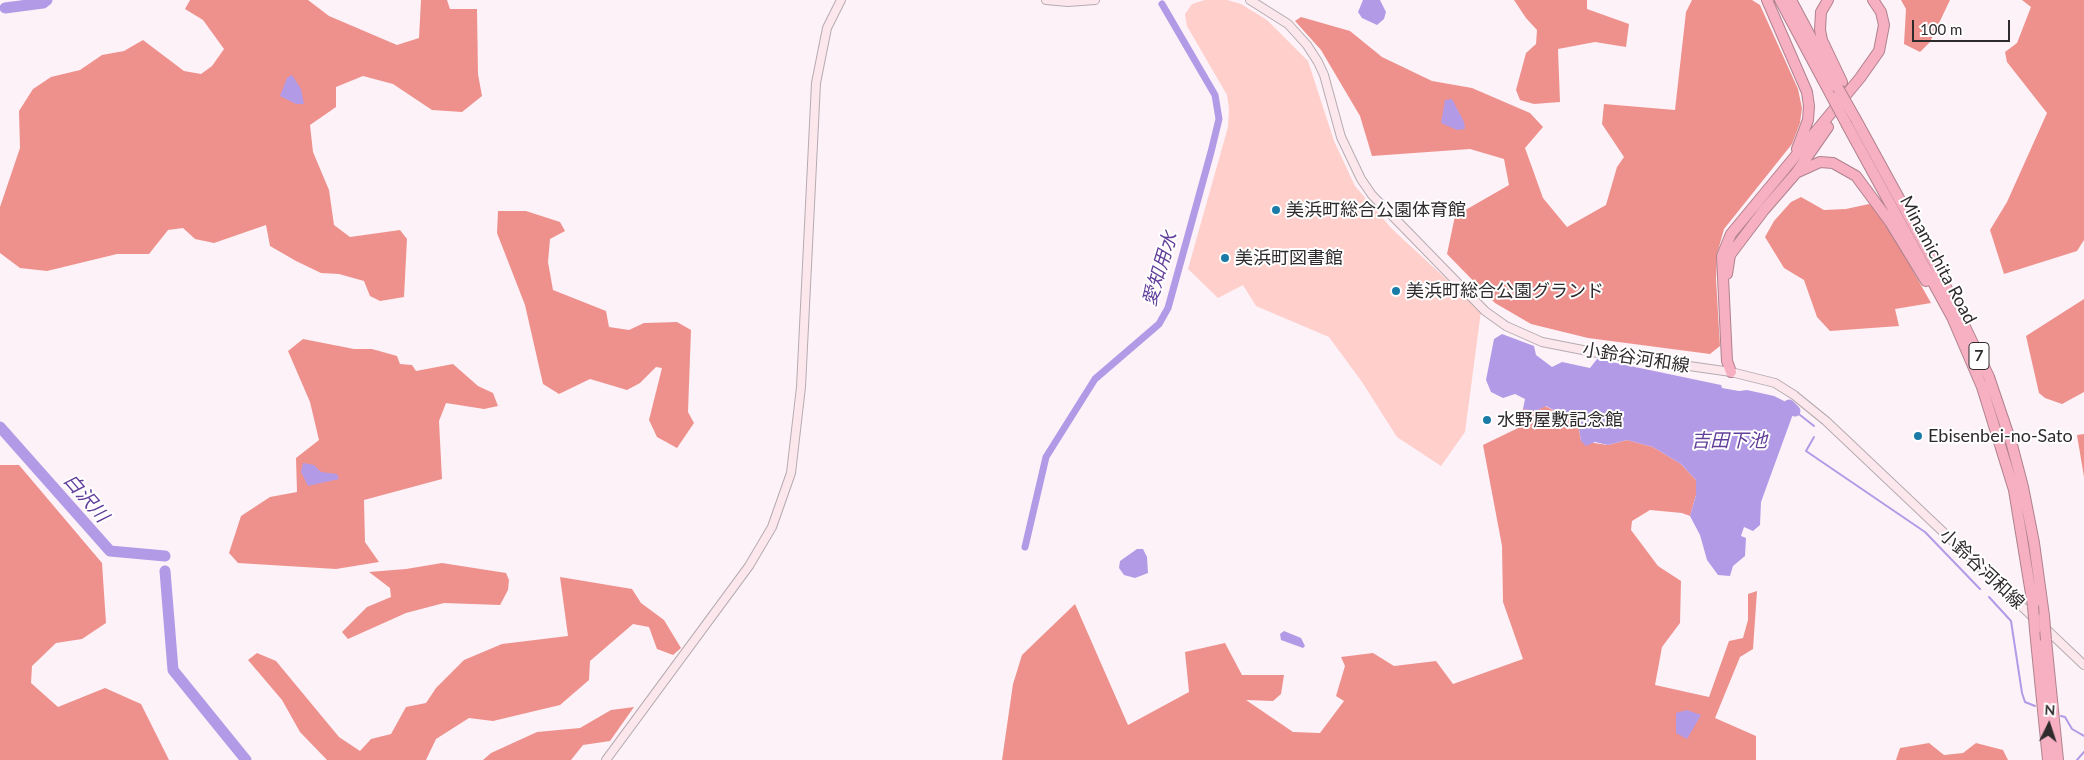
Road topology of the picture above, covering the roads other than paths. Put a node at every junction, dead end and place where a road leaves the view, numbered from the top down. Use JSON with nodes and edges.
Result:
{"nodes":[{"id":1,"x":841,"y":0,"type":"edge"},
{"id":2,"x":1046,"y":0,"type":"edge"},
{"id":3,"x":1094,"y":0,"type":"edge"},
{"id":4,"x":1250,"y":0,"type":"edge"},
{"id":5,"x":1767,"y":0,"type":"edge"},
{"id":6,"x":1780,"y":0,"type":"edge"},
{"id":7,"x":1792,"y":0,"type":"edge"},
{"id":8,"x":1828,"y":0,"type":"edge"},
{"id":9,"x":1873,"y":0,"type":"edge"},
{"id":10,"x":1881,"y":0,"type":"edge"},
{"id":11,"x":1837,"y":89,"type":"junction"},
{"id":12,"x":1853,"y":117,"type":"junction"},
{"id":13,"x":1789,"y":163,"type":"junction"},
{"id":14,"x":1796,"y":173,"type":"junction"},
{"id":15,"x":1952,"y":317,"type":"junction"},
{"id":16,"x":1731,"y":372,"type":"junction"},
{"id":17,"x":2084,"y":665,"type":"edge"},
{"id":18,"x":606,"y":760,"type":"edge"},
{"id":19,"x":2048,"y":760,"type":"edge"},
{"id":20,"x":2058,"y":760,"type":"edge"}],
"edges":[{"from":1,"to":18,"type":"main road"},
{"from":2,"to":3,"type":"main road"},
{"from":4,"to":16,"type":"main road","name":"小鈴谷河和線"},
{"from":5,"to":13,"type":"highway"},
{"from":6,"to":11,"type":"highway","name":"Minamichita Road","number":"7"},
{"from":7,"to":11,"type":"highway","name":"Minamichita Road","number":"7"},
{"from":8,"to":11,"type":"highway"},
{"from":9,"to":13,"type":"highway"},
{"from":10,"to":14,"type":"highway"},
{"from":11,"to":12,"type":"highway","name":"Minamichita Road","number":"7","bridge":true},
{"from":12,"to":15,"type":"highway","name":"Minamichita Road","number":"7"},
{"from":12,"to":20,"type":"highway","name":"Minamichita Road","number":"7","bridge":true},
{"from":13,"to":16,"type":"highway"},
{"from":14,"to":15,"type":"highway"},
{"from":14,"to":16,"type":"highway"},
{"from":15,"to":19,"type":"highway","name":"Minamichita Road","number":"7","bridge":true},
{"from":16,"to":17,"type":"main road","name":"小鈴谷河和線"}]}
